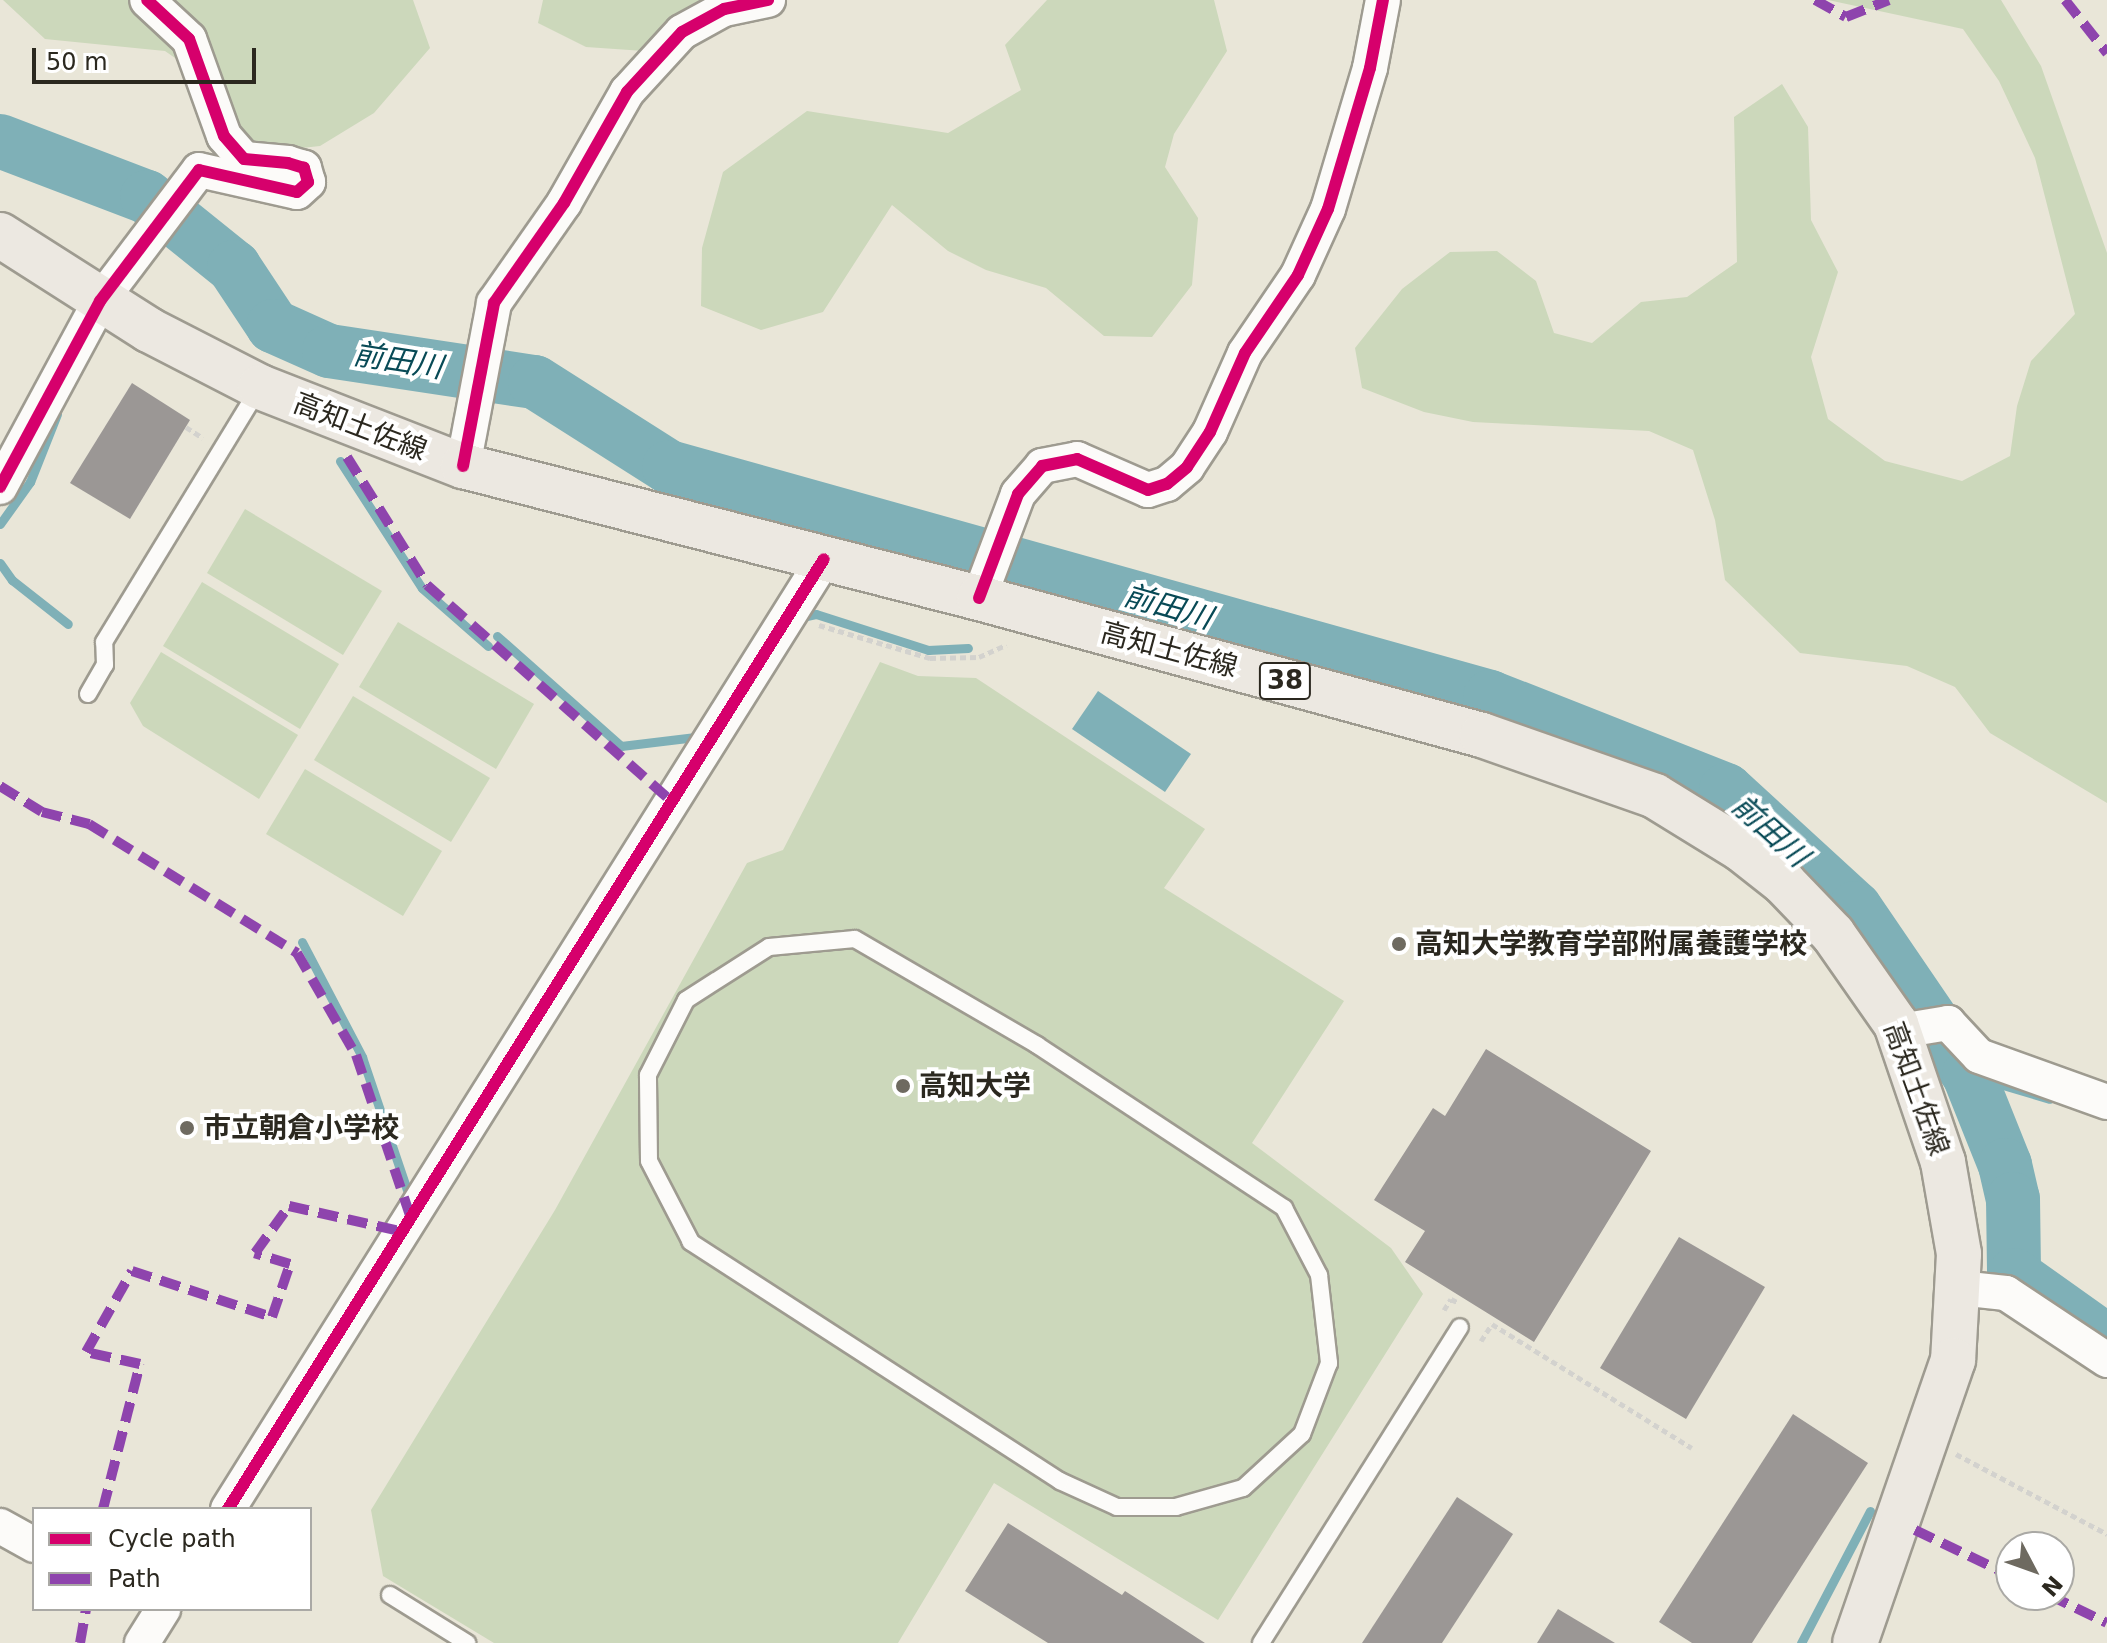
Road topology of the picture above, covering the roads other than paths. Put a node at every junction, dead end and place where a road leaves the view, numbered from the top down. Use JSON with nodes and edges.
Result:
{"nodes":[{"id":1,"x":147,"y":0,"type":"edge"},
{"id":2,"x":768,"y":0,"type":"edge"},
{"id":3,"x":1383,"y":0,"type":"edge"},
{"id":4,"x":0,"y":235,"type":"edge"},
{"id":5,"x":100,"y":301,"type":"junction"},
{"id":6,"x":260,"y":387,"type":"junction"},
{"id":7,"x":463,"y":466,"type":"junction"},
{"id":8,"x":0,"y":487,"type":"edge"},
{"id":9,"x":824,"y":559,"type":"junction"},
{"id":10,"x":990,"y":570,"type":"junction"},
{"id":11,"x":88,"y":694,"type":"dead end"},
{"id":12,"x":933,"y":982,"type":"joint"},
{"id":13,"x":1918,"y":1026,"type":"junction"},
{"id":14,"x":2107,"y":1102,"type":"edge"},
{"id":15,"x":1959,"y":1288,"type":"junction"},
{"id":16,"x":1460,"y":1327,"type":"dead end"},
{"id":17,"x":2107,"y":1360,"type":"edge"},
{"id":18,"x":229,"y":1507,"type":"edge"},
{"id":19,"x":0,"y":1526,"type":"edge"},
{"id":20,"x":32,"y":1544,"type":"edge"},
{"id":21,"x":390,"y":1595,"type":"dead end"},
{"id":22,"x":467,"y":1643,"type":"edge"},
{"id":23,"x":1261,"y":1643,"type":"edge"},
{"id":24,"x":1856,"y":1643,"type":"edge"}],
"edges":[{"from":1,"to":5,"type":"street"},
{"from":2,"to":7,"type":"street"},
{"from":3,"to":10,"type":"street"},
{"from":4,"to":5,"type":"main road","name":"高知土佐線","number":"38"},
{"from":5,"to":6,"type":"main road","name":"高知土佐線","number":"38"},
{"from":5,"to":8,"type":"street"},
{"from":6,"to":7,"type":"main road","name":"高知土佐線","number":"38"},
{"from":6,"to":11,"type":"lane"},
{"from":7,"to":9,"type":"main road","name":"高知土佐線","number":"38"},
{"from":9,"to":10,"type":"main road","name":"高知土佐線","number":"38"},
{"from":9,"to":18,"type":"street"},
{"from":10,"to":13,"type":"main road","name":"高知土佐線","number":"38"},
{"from":12,"to":12,"type":"lane"},
{"from":13,"to":14,"type":"street"},
{"from":13,"to":15,"type":"main road","name":"高知土佐線","number":"38"},
{"from":15,"to":17,"type":"street"},
{"from":15,"to":24,"type":"main road","name":"高知土佐線","number":"38"},
{"from":16,"to":23,"type":"lane"},
{"from":19,"to":20,"type":"street"},
{"from":21,"to":22,"type":"lane"}]}
